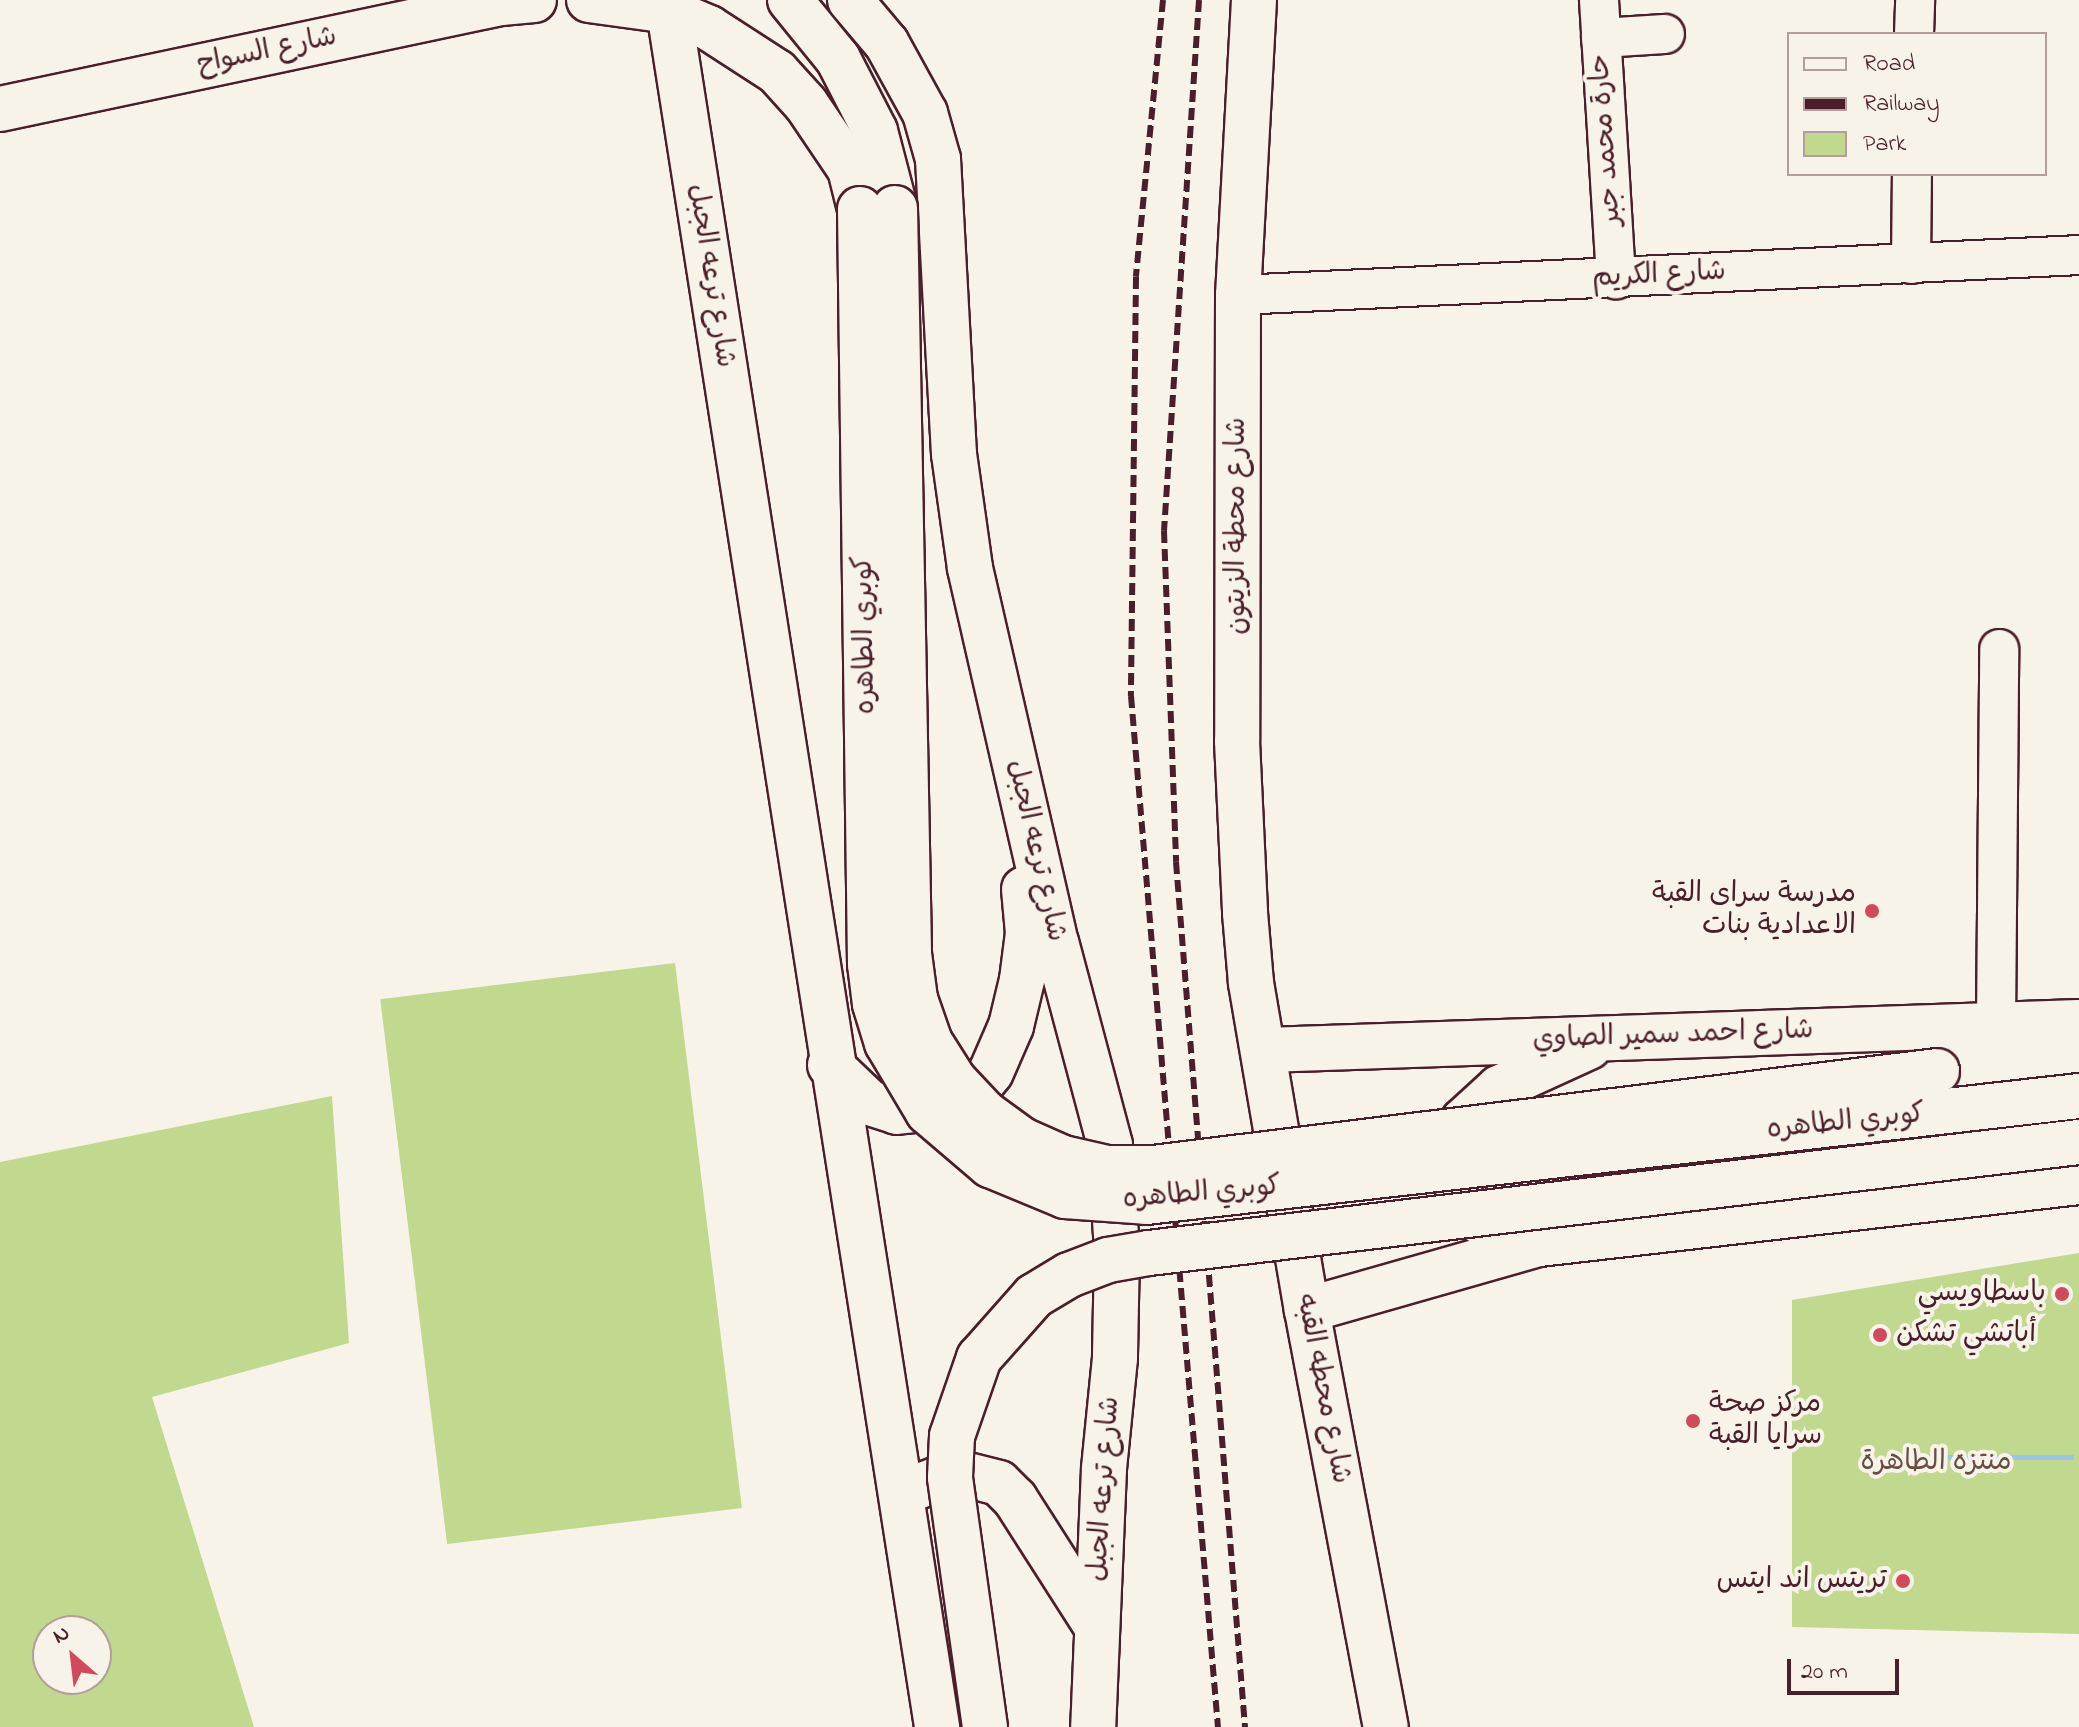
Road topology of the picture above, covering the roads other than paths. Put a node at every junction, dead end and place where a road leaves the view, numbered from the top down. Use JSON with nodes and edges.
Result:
{"nodes":[{"id":1,"x":534,"y":0,"type":"edge"},
{"id":2,"x":589,"y":0,"type":"edge"},
{"id":3,"x":790,"y":0,"type":"edge"},
{"id":4,"x":850,"y":0,"type":"edge"},
{"id":5,"x":1254,"y":0,"type":"edge"},
{"id":6,"x":1599,"y":0,"type":"edge"},
{"id":7,"x":1915,"y":0,"type":"edge"},
{"id":8,"x":669,"y":11,"type":"junction"},
{"id":9,"x":1914,"y":32,"type":"edge"},
{"id":10,"x":1665,"y":34,"type":"dead end"},
{"id":11,"x":1601,"y":38,"type":"junction"},
{"id":12,"x":0,"y":109,"type":"edge"},
{"id":13,"x":1912,"y":176,"type":"edge"},
{"id":14,"x":878,"y":209,"type":"junction"},
{"id":15,"x":2079,"y":255,"type":"edge"},
{"id":16,"x":1911,"y":264,"type":"junction"},
{"id":17,"x":1616,"y":279,"type":"junction"},
{"id":18,"x":1238,"y":295,"type":"junction"},
{"id":19,"x":1999,"y":649,"type":"dead end"},
{"id":20,"x":1015,"y":769,"type":"junction"},
{"id":21,"x":2079,"y":1022,"type":"edge"},
{"id":22,"x":1996,"y":1025,"type":"junction"},
{"id":23,"x":1610,"y":1038,"type":"junction"},
{"id":24,"x":1266,"y":1050,"type":"junction"},
{"id":25,"x":2079,"y":1050,"type":"edge"},
{"id":26,"x":830,"y":1065,"type":"junction"},
{"id":27,"x":2079,"y":1096,"type":"edge"},
{"id":28,"x":2079,"y":1142,"type":"edge"},
{"id":29,"x":2079,"y":1182,"type":"edge"},
{"id":30,"x":1539,"y":1244,"type":"junction"},
{"id":31,"x":1307,"y":1310,"type":"junction"},
{"id":32,"x":903,"y":1505,"type":"junction"},
{"id":33,"x":1095,"y":1624,"type":"junction"},
{"id":34,"x":937,"y":1727,"type":"edge"},
{"id":35,"x":985,"y":1727,"type":"edge"},
{"id":36,"x":1093,"y":1727,"type":"edge"},
{"id":37,"x":1386,"y":1727,"type":"edge"}],
"edges":[{"from":1,"to":12,"type":"main road","name":"شارع السواح"},
{"from":2,"to":8,"type":"main road"},
{"from":3,"to":14,"type":"main road"},
{"from":4,"to":20,"type":"main road","name":"شارع ترعه الجبل"},
{"from":5,"to":18,"type":"main road","name":"شارع محطة الزيتون"},
{"from":6,"to":11,"type":"street","name":"حارة محمد جبر"},
{"from":7,"to":9,"type":"street"},
{"from":8,"to":14,"type":"main road"},
{"from":8,"to":26,"type":"main road","name":"شارع ترعه الجبل"},
{"from":10,"to":11,"type":"street"},
{"from":11,"to":17,"type":"street","name":"حارة محمد جبر"},
{"from":13,"to":16,"type":"street"},
{"from":14,"to":25,"type":"main road","name":"كوبري الطاهره","bridge":true},
{"from":14,"to":27,"type":"main road","name":"كوبري الطاهره","bridge":true},
{"from":15,"to":16,"type":"street","name":"شارع الكريم"},
{"from":16,"to":17,"type":"street","name":"شارع الكريم"},
{"from":17,"to":18,"type":"street","name":"شارع الكريم"},
{"from":18,"to":24,"type":"main road","name":"شارع محطة الزيتون"},
{"from":19,"to":22,"type":"street"},
{"from":20,"to":26,"type":"main road"},
{"from":20,"to":33,"type":"main road","name":"شارع ترعه الجبل"},
{"from":21,"to":22,"type":"main road","name":"شارع احمد سمير الصاوي"},
{"from":22,"to":23,"type":"main road","name":"شارع احمد سمير الصاوي"},
{"from":23,"to":24,"type":"main road","name":"شارع احمد سمير الصاوي"},
{"from":23,"to":30,"type":"main road"},
{"from":24,"to":31,"type":"main road","name":"شارع محطه القبه"},
{"from":26,"to":32,"type":"main road","name":"شارع ترعه الجبل"},
{"from":28,"to":35,"type":"main road","name":"كوبري الطاهره","bridge":true},
{"from":29,"to":30,"type":"main road"},
{"from":30,"to":31,"type":"main road"},
{"from":31,"to":37,"type":"main road","name":"شارع محطه القبه"},
{"from":32,"to":33,"type":"main road"},
{"from":32,"to":34,"type":"main road","name":"شارع ترعه الجبل"},
{"from":33,"to":36,"type":"main road","name":"شارع ترعه الجبل"}]}
